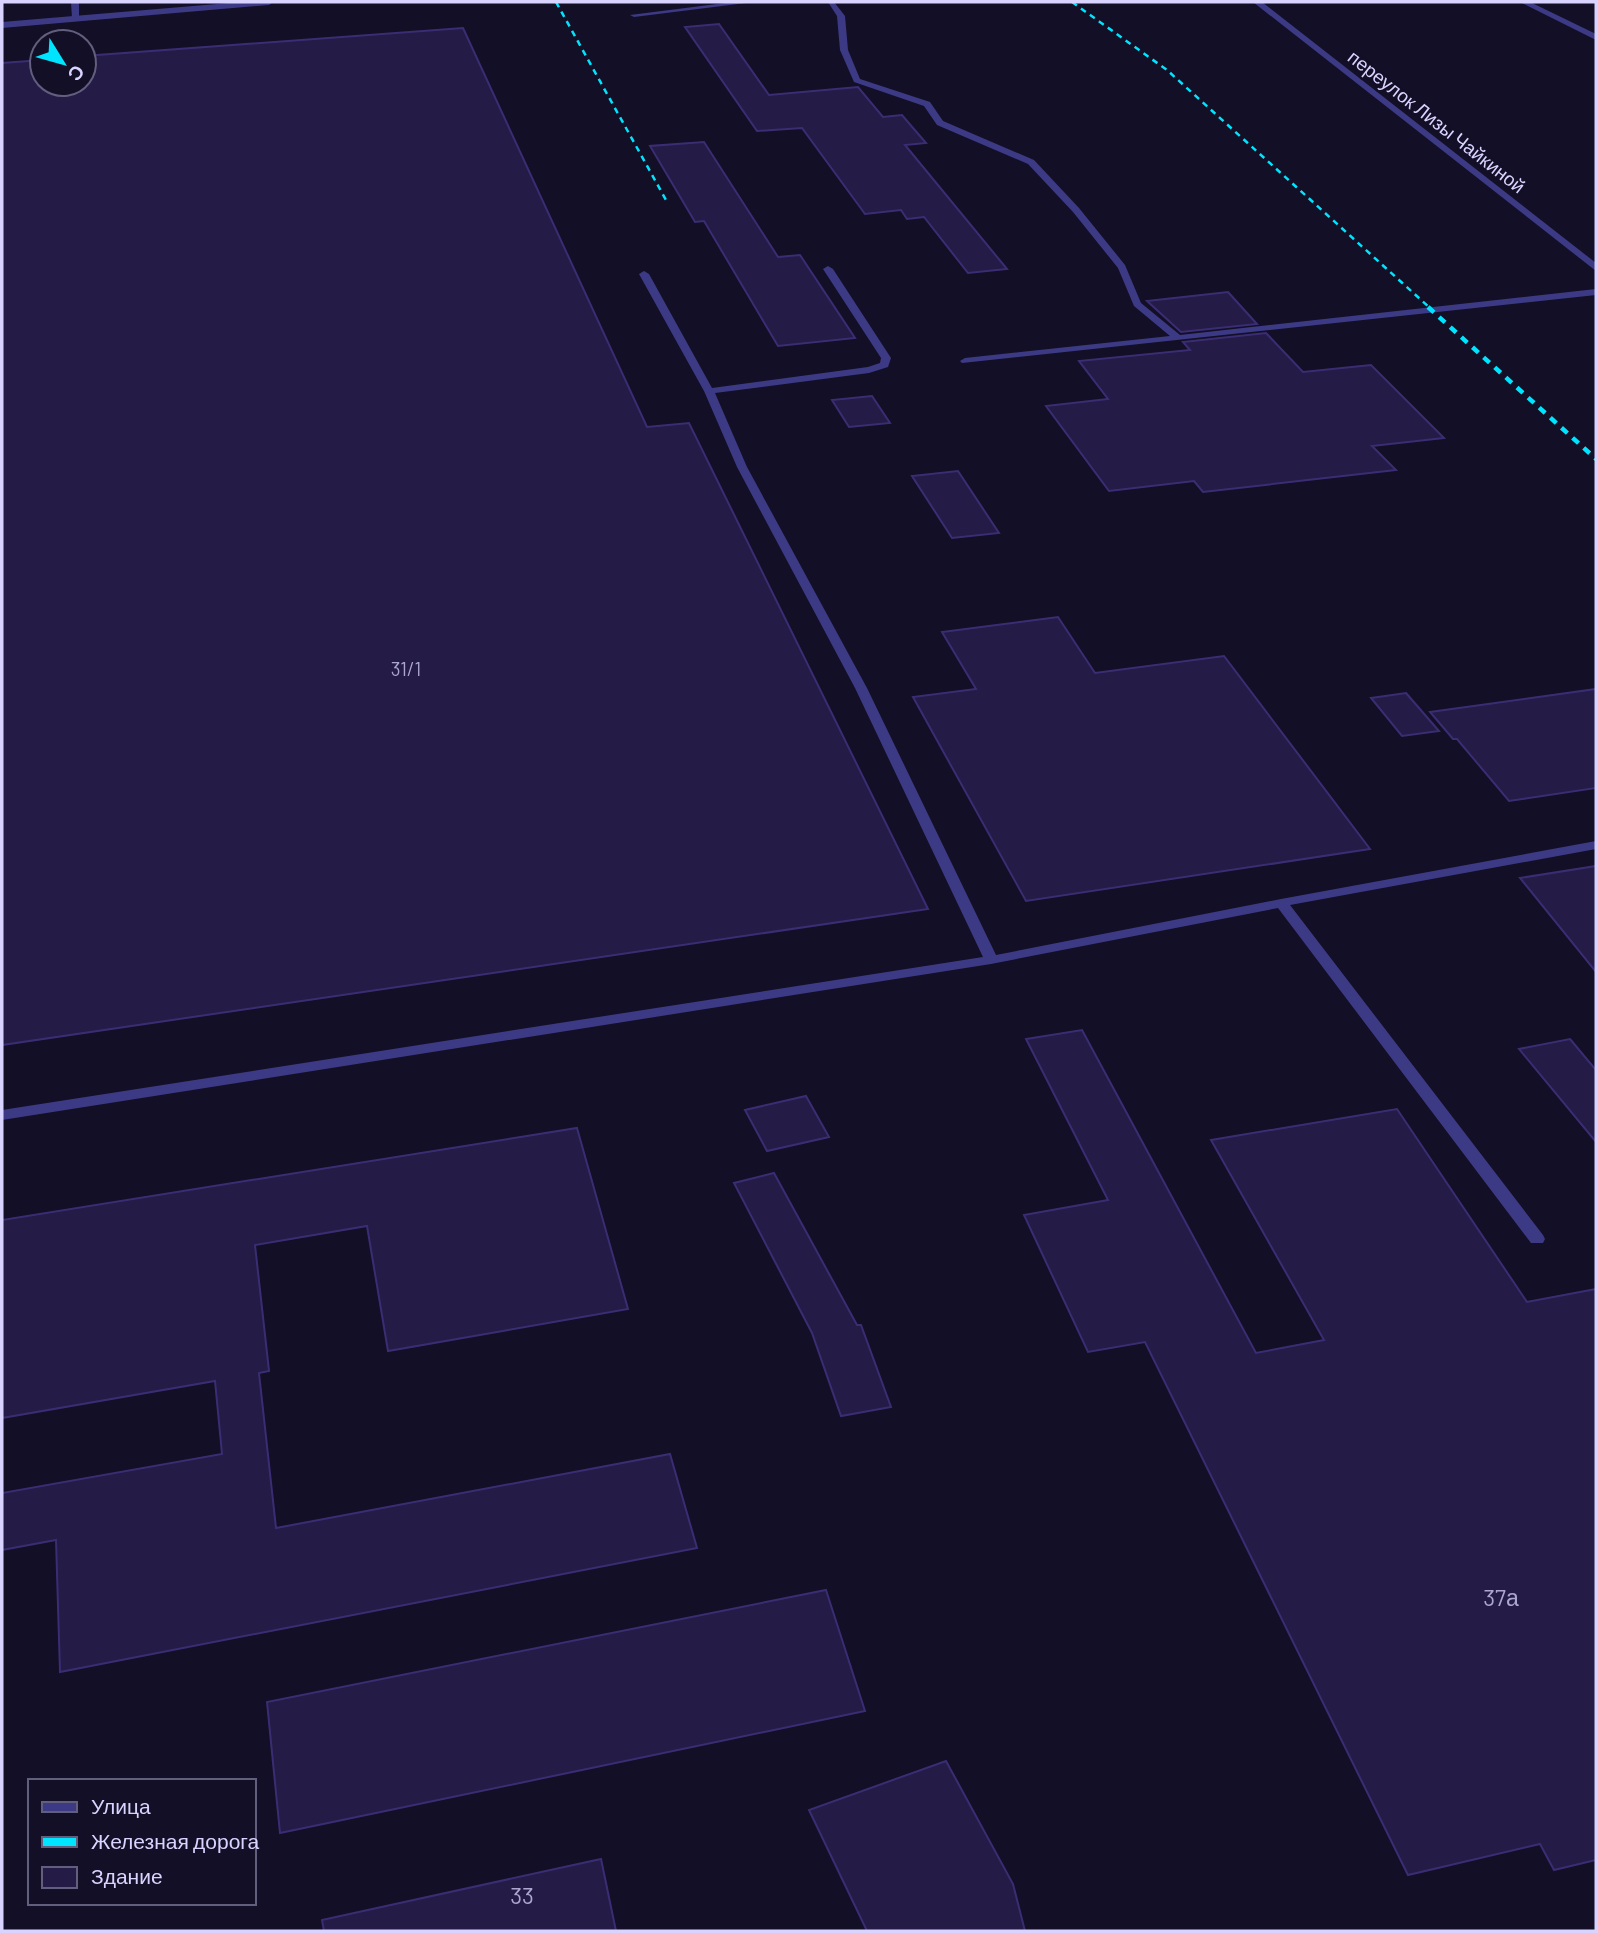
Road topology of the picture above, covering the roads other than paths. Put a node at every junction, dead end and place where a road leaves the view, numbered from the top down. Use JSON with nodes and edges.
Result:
{"nodes":[{"id":1,"x":75,"y":2,"type":"edge"},
{"id":2,"x":269,"y":2,"type":"edge"},
{"id":3,"x":750,"y":2,"type":"edge"},
{"id":4,"x":831,"y":2,"type":"edge"},
{"id":5,"x":1256,"y":2,"type":"edge"},
{"id":6,"x":1524,"y":2,"type":"edge"},
{"id":7,"x":634,"y":15,"type":"dead end"},
{"id":8,"x":76,"y":19,"type":"junction"},
{"id":9,"x":2,"y":25,"type":"edge"},
{"id":10,"x":1595,"y":35,"type":"edge"},
{"id":11,"x":1596,"y":268,"type":"edge"},
{"id":12,"x":828,"y":269,"type":"dead end"},
{"id":13,"x":644,"y":274,"type":"dead end"},
{"id":14,"x":1596,"y":292,"type":"edge"},
{"id":15,"x":1178,"y":338,"type":"junction"},
{"id":16,"x":965,"y":361,"type":"dead end"},
{"id":17,"x":709,"y":391,"type":"junction"},
{"id":18,"x":1596,"y":845,"type":"edge"},
{"id":19,"x":1281,"y":903,"type":"junction"},
{"id":20,"x":991,"y":960,"type":"junction"},
{"id":21,"x":2,"y":1115,"type":"edge"},
{"id":22,"x":1537,"y":1239,"type":"dead end"}],
"edges":[{"from":1,"to":8,"type":"lane"},
{"from":2,"to":8,"type":"street"},
{"from":3,"to":7,"type":"lane"},
{"from":4,"to":15,"type":"lane"},
{"from":5,"to":11,"type":"street","name":"переулок Лизы Чайкиной"},
{"from":6,"to":10,"type":"street"},
{"from":8,"to":9,"type":"street"},
{"from":12,"to":17,"type":"lane"},
{"from":13,"to":17,"type":"lane"},
{"from":14,"to":15,"type":"lane"},
{"from":15,"to":16,"type":"lane"},
{"from":17,"to":20,"type":"lane"},
{"from":18,"to":19,"type":"lane"},
{"from":19,"to":20,"type":"lane"},
{"from":19,"to":22,"type":"lane"},
{"from":20,"to":21,"type":"lane"}]}
